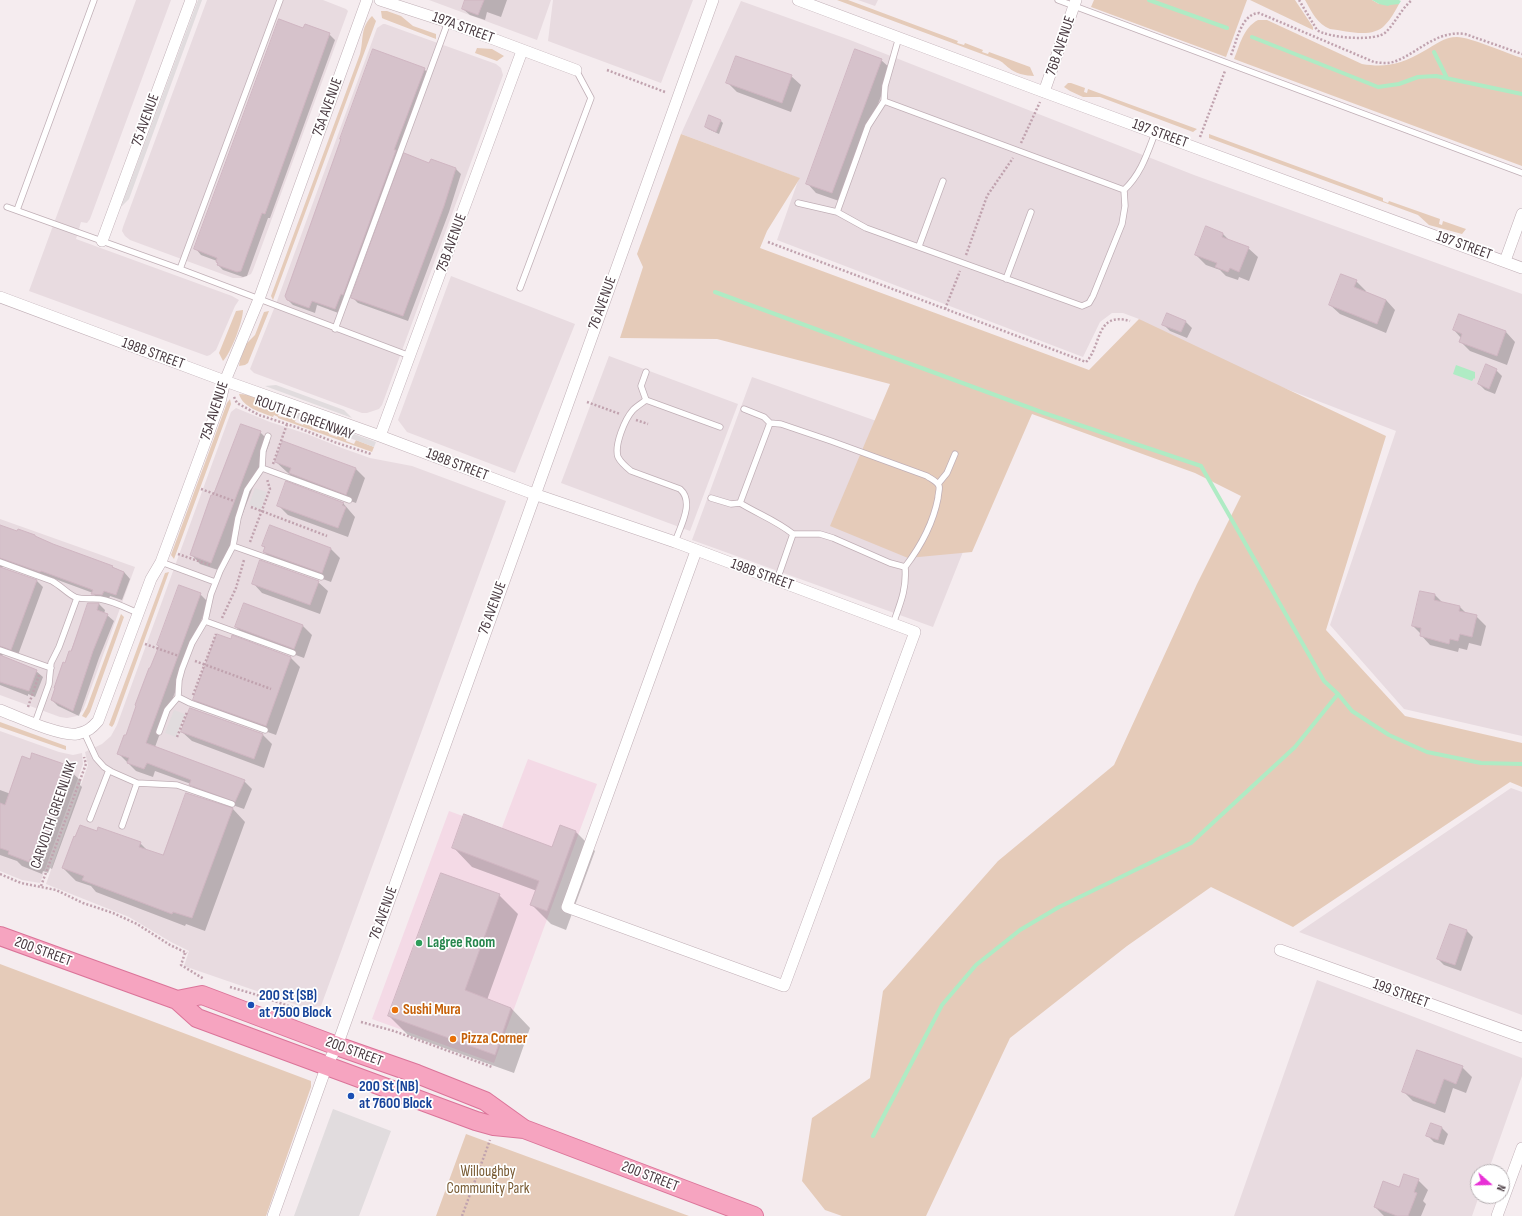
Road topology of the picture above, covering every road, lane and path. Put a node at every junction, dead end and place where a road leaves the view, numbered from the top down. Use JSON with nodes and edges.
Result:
{"nodes":[{"id":1,"x":94,"y":0,"type":"edge"},
{"id":2,"x":191,"y":0,"type":"edge"},
{"id":3,"x":280,"y":0,"type":"edge"},
{"id":4,"x":367,"y":0,"type":"edge"},
{"id":5,"x":380,"y":0,"type":"edge"},
{"id":6,"x":713,"y":0,"type":"edge"},
{"id":7,"x":798,"y":0,"type":"edge"},
{"id":8,"x":1058,"y":0,"type":"edge"},
{"id":9,"x":1298,"y":0,"type":"edge"},
{"id":10,"x":1412,"y":0,"type":"edge"},
{"id":11,"x":1075,"y":3,"type":"edge"},
{"id":12,"x":448,"y":22,"type":"junction"},
{"id":13,"x":1324,"y":34,"type":"junction"},
{"id":14,"x":899,"y":37,"type":"junction"},
{"id":15,"x":1322,"y":40,"type":"junction"},
{"id":16,"x":522,"y":51,"type":"junction"},
{"id":17,"x":1522,"y":54,"type":"edge"},
{"id":18,"x":1228,"y":63,"type":"junction"},
{"id":19,"x":576,"y":70,"type":"joint"},
{"id":20,"x":607,"y":70,"type":"dead end"},
{"id":21,"x":665,"y":92,"type":"dead end"},
{"id":22,"x":1044,"y":92,"type":"junction"},
{"id":23,"x":884,"y":101,"type":"junction"},
{"id":24,"x":1155,"y":132,"type":"junction"},
{"id":25,"x":1197,"y":147,"type":"junction"},
{"id":26,"x":1018,"y":151,"type":"junction"},
{"id":27,"x":1522,"y":173,"type":"edge"},
{"id":28,"x":943,"y":181,"type":"dead end"},
{"id":29,"x":1124,"y":190,"type":"junction"},
{"id":30,"x":798,"y":203,"type":"dead end"},
{"id":31,"x":7,"y":207,"type":"dead end"},
{"id":32,"x":17,"y":210,"type":"junction"},
{"id":33,"x":837,"y":212,"type":"junction"},
{"id":34,"x":1031,"y":212,"type":"dead end"},
{"id":35,"x":1522,"y":214,"type":"edge"},
{"id":36,"x":102,"y":241,"type":"junction"},
{"id":37,"x":768,"y":242,"type":"dead end"},
{"id":38,"x":919,"y":246,"type":"junction"},
{"id":39,"x":1505,"y":261,"type":"junction"},
{"id":40,"x":962,"y":263,"type":"junction"},
{"id":41,"x":1522,"y":268,"type":"edge"},
{"id":42,"x":180,"y":269,"type":"junction"},
{"id":43,"x":1006,"y":280,"type":"junction"},
{"id":44,"x":520,"y":288,"type":"dead end"},
{"id":45,"x":0,"y":297,"type":"edge"},
{"id":46,"x":259,"y":299,"type":"junction"},
{"id":47,"x":945,"y":309,"type":"junction"},
{"id":48,"x":1130,"y":321,"type":"dead end"},
{"id":49,"x":335,"y":329,"type":"junction"},
{"id":50,"x":410,"y":356,"type":"junction"},
{"id":51,"x":646,"y":372,"type":"dead end"},
{"id":52,"x":225,"y":381,"type":"junction"},
{"id":53,"x":234,"y":396,"type":"dead end"},
{"id":54,"x":646,"y":400,"type":"junction"},
{"id":55,"x":587,"y":402,"type":"dead end"},
{"id":56,"x":744,"y":409,"type":"dead end"},
{"id":57,"x":628,"y":417,"type":"junction"},
{"id":58,"x":770,"y":423,"type":"junction"},
{"id":59,"x":287,"y":424,"type":"junction"},
{"id":60,"x":648,"y":424,"type":"dead end"},
{"id":61,"x":720,"y":427,"type":"dead end"},
{"id":62,"x":268,"y":436,"type":"dead end"},
{"id":63,"x":380,"y":436,"type":"junction"},
{"id":64,"x":371,"y":454,"type":"dead end"},
{"id":65,"x":954,"y":454,"type":"dead end"},
{"id":66,"x":273,"y":464,"type":"dead end"},
{"id":67,"x":262,"y":468,"type":"junction"},
{"id":68,"x":267,"y":479,"type":"dead end"},
{"id":69,"x":938,"y":484,"type":"junction"},
{"id":70,"x":201,"y":489,"type":"dead end"},
{"id":71,"x":534,"y":494,"type":"junction"},
{"id":72,"x":712,"y":498,"type":"dead end"},
{"id":73,"x":349,"y":500,"type":"dead end"},
{"id":74,"x":237,"y":502,"type":"dead end"},
{"id":75,"x":740,"y":503,"type":"junction"},
{"id":76,"x":248,"y":506,"type":"dead end"},
{"id":77,"x":262,"y":512,"type":"junction"},
{"id":78,"x":793,"y":534,"type":"junction"},
{"id":79,"x":327,"y":536,"type":"dead end"},
{"id":80,"x":675,"y":542,"type":"junction"},
{"id":81,"x":250,"y":543,"type":"dead end"},
{"id":82,"x":234,"y":546,"type":"junction"},
{"id":83,"x":696,"y":551,"type":"junction"},
{"id":84,"x":178,"y":554,"type":"dead end"},
{"id":85,"x":244,"y":557,"type":"dead end"},
{"id":86,"x":0,"y":562,"type":"edge"},
{"id":87,"x":161,"y":562,"type":"junction"},
{"id":88,"x":210,"y":565,"type":"dead end"},
{"id":89,"x":905,"y":567,"type":"junction"},
{"id":90,"x":321,"y":577,"type":"dead end"},
{"id":91,"x":777,"y":580,"type":"junction"},
{"id":92,"x":215,"y":582,"type":"junction"},
{"id":93,"x":77,"y":598,"type":"junction"},
{"id":94,"x":138,"y":612,"type":"junction"},
{"id":95,"x":222,"y":619,"type":"dead end"},
{"id":96,"x":205,"y":622,"type":"junction"},
{"id":97,"x":892,"y":624,"type":"junction"},
{"id":98,"x":216,"y":633,"type":"dead end"},
{"id":99,"x":145,"y":644,"type":"dead end"},
{"id":100,"x":0,"y":650,"type":"edge"},
{"id":101,"x":293,"y":653,"type":"dead end"},
{"id":102,"x":180,"y":656,"type":"dead end"},
{"id":103,"x":192,"y":660,"type":"dead end"},
{"id":104,"x":204,"y":664,"type":"junction"},
{"id":105,"x":51,"y":668,"type":"junction"},
{"id":106,"x":41,"y":671,"type":"dead end"},
{"id":107,"x":271,"y":689,"type":"dead end"},
{"id":108,"x":192,"y":696,"type":"dead end"},
{"id":109,"x":178,"y":697,"type":"junction"},
{"id":110,"x":28,"y":707,"type":"dead end"},
{"id":111,"x":0,"y":710,"type":"edge"},
{"id":112,"x":188,"y":710,"type":"dead end"},
{"id":113,"x":35,"y":723,"type":"junction"},
{"id":114,"x":264,"y":730,"type":"dead end"},
{"id":115,"x":84,"y":732,"type":"junction"},
{"id":116,"x":159,"y":732,"type":"dead end"},
{"id":117,"x":177,"y":737,"type":"dead end"},
{"id":118,"x":84,"y":751,"type":"dead end"},
{"id":119,"x":108,"y":770,"type":"junction"},
{"id":120,"x":137,"y":783,"type":"junction"},
{"id":121,"x":232,"y":804,"type":"dead end"},
{"id":122,"x":90,"y":820,"type":"dead end"},
{"id":123,"x":122,"y":826,"type":"dead end"},
{"id":124,"x":0,"y":874,"type":"edge"},
{"id":125,"x":41,"y":886,"type":"junction"},
{"id":126,"x":0,"y":936,"type":"edge"},
{"id":127,"x":1280,"y":950,"type":"dead end"},
{"id":128,"x":209,"y":981,"type":"dead end"},
{"id":129,"x":227,"y":986,"type":"dead end"},
{"id":130,"x":177,"y":1000,"type":"junction"},
{"id":131,"x":333,"y":1013,"type":"dead end"},
{"id":132,"x":361,"y":1022,"type":"dead end"},
{"id":133,"x":1522,"y":1037,"type":"edge"},
{"id":134,"x":337,"y":1046,"type":"junction"},
{"id":135,"x":327,"y":1066,"type":"junction"},
{"id":136,"x":492,"y":1067,"type":"dead end"},
{"id":137,"x":494,"y":1126,"type":"junction"},
{"id":138,"x":524,"y":1129,"type":"junction"},
{"id":139,"x":1522,"y":1148,"type":"edge"},
{"id":140,"x":273,"y":1216,"type":"edge"},
{"id":141,"x":462,"y":1216,"type":"edge"},
{"id":142,"x":754,"y":1216,"type":"edge"},
{"id":143,"x":1497,"y":1216,"type":"edge"}],
"edges":[{"from":1,"to":32,"type":"lane"},
{"from":2,"to":36,"type":"street","name":"75 AVENUE"},
{"from":3,"to":42,"type":"lane"},
{"from":4,"to":46,"type":"street","name":"75A AVENUE"},
{"from":5,"to":12,"type":"street","name":"197A STREET"},
{"from":6,"to":71,"type":"street","name":"76 AVENUE"},
{"from":7,"to":14,"type":"street","name":"197 STREET"},
{"from":8,"to":11,"type":"lane"},
{"from":9,"to":13,"type":"path"},
{"from":10,"to":13,"type":"path"},
{"from":11,"to":18,"type":"lane"},
{"from":11,"to":22,"type":"street","name":"76B AVENUE"},
{"from":12,"to":16,"type":"street","name":"197A STREET"},
{"from":12,"to":49,"type":"lane"},
{"from":13,"to":15,"type":"path"},
{"from":14,"to":22,"type":"street","name":"197 STREET"},
{"from":14,"to":23,"type":"lane"},
{"from":15,"to":17,"type":"path"},
{"from":15,"to":18,"type":"path"},
{"from":16,"to":19,"type":"street","name":"197A STREET"},
{"from":16,"to":50,"type":"street","name":"75B AVENUE"},
{"from":18,"to":25,"type":"path"},
{"from":18,"to":27,"type":"lane"},
{"from":19,"to":44,"type":"lane"},
{"from":20,"to":21,"type":"path"},
{"from":22,"to":24,"type":"street","name":"197 STREET"},
{"from":22,"to":26,"type":"path"},
{"from":23,"to":26,"type":"lane"},
{"from":23,"to":33,"type":"lane"},
{"from":24,"to":25,"type":"street","name":"197 STREET"},
{"from":24,"to":29,"type":"lane"},
{"from":25,"to":39,"type":"street","name":"197 STREET"},
{"from":26,"to":29,"type":"lane"},
{"from":26,"to":40,"type":"path"},
{"from":28,"to":38,"type":"lane"},
{"from":29,"to":43,"type":"lane"},
{"from":30,"to":33,"type":"lane"},
{"from":31,"to":32,"type":"lane"},
{"from":32,"to":36,"type":"lane"},
{"from":33,"to":38,"type":"lane"},
{"from":34,"to":43,"type":"lane"},
{"from":35,"to":39,"type":"street"},
{"from":36,"to":42,"type":"lane"},
{"from":37,"to":47,"type":"path"},
{"from":38,"to":40,"type":"lane"},
{"from":39,"to":41,"type":"street","name":"197 STREET"},
{"from":40,"to":43,"type":"lane"},
{"from":40,"to":47,"type":"path"},
{"from":42,"to":46,"type":"lane"},
{"from":45,"to":52,"type":"street","name":"198B STREET"},
{"from":46,"to":49,"type":"lane"},
{"from":46,"to":52,"type":"street","name":"75A AVENUE"},
{"from":47,"to":48,"type":"path"},
{"from":49,"to":50,"type":"lane"},
{"from":50,"to":63,"type":"street","name":"75B AVENUE"},
{"from":51,"to":54,"type":"lane"},
{"from":52,"to":63,"type":"street","name":"198B STREET"},
{"from":52,"to":87,"type":"street","name":"75A AVENUE"},
{"from":53,"to":59,"type":"path","name":"ROUTLET GREENWAY"},
{"from":54,"to":57,"type":"lane"},
{"from":54,"to":61,"type":"lane"},
{"from":55,"to":57,"type":"path"},
{"from":56,"to":58,"type":"lane"},
{"from":57,"to":60,"type":"path"},
{"from":57,"to":80,"type":"lane"},
{"from":58,"to":69,"type":"lane"},
{"from":58,"to":75,"type":"lane"},
{"from":59,"to":64,"type":"path","name":"ROUTLET GREENWAY"},
{"from":59,"to":66,"type":"path"},
{"from":62,"to":67,"type":"lane"},
{"from":63,"to":71,"type":"street","name":"198B STREET"},
{"from":65,"to":69,"type":"lane"},
{"from":67,"to":73,"type":"lane"},
{"from":67,"to":82,"type":"lane"},
{"from":68,"to":77,"type":"path"},
{"from":69,"to":89,"type":"lane"},
{"from":70,"to":74,"type":"path"},
{"from":71,"to":80,"type":"street","name":"198B STREET"},
{"from":71,"to":134,"type":"street","name":"76 AVENUE"},
{"from":72,"to":75,"type":"lane"},
{"from":75,"to":78,"type":"lane"},
{"from":76,"to":77,"type":"path"},
{"from":77,"to":79,"type":"path"},
{"from":77,"to":81,"type":"path"},
{"from":78,"to":89,"type":"lane"},
{"from":78,"to":91,"type":"lane"},
{"from":80,"to":83,"type":"street","name":"198B STREET"},
{"from":82,"to":90,"type":"lane"},
{"from":82,"to":92,"type":"lane"},
{"from":83,"to":91,"type":"street","name":"198B STREET"},
{"from":83,"to":97,"type":"street","name":"198B STREET"},
{"from":84,"to":88,"type":"path"},
{"from":85,"to":95,"type":"path"},
{"from":86,"to":93,"type":"lane"},
{"from":87,"to":92,"type":"lane"},
{"from":87,"to":94,"type":"street","name":"75A AVENUE"},
{"from":89,"to":97,"type":"lane"},
{"from":91,"to":97,"type":"street","name":"198B STREET"},
{"from":92,"to":96,"type":"lane"},
{"from":93,"to":94,"type":"lane"},
{"from":93,"to":105,"type":"lane"},
{"from":94,"to":115,"type":"street","name":"75A AVENUE"},
{"from":96,"to":101,"type":"lane"},
{"from":96,"to":109,"type":"lane"},
{"from":98,"to":104,"type":"path"},
{"from":99,"to":102,"type":"path"},
{"from":100,"to":105,"type":"lane"},
{"from":103,"to":104,"type":"path"},
{"from":104,"to":107,"type":"path"},
{"from":104,"to":108,"type":"path"},
{"from":105,"to":113,"type":"lane"},
{"from":106,"to":110,"type":"path"},
{"from":109,"to":114,"type":"lane"},
{"from":109,"to":116,"type":"lane"},
{"from":111,"to":113,"type":"street"},
{"from":112,"to":117,"type":"path"},
{"from":113,"to":115,"type":"street"},
{"from":115,"to":119,"type":"lane"},
{"from":118,"to":125,"type":"path","name":"CARVOLTH GREENLINK"},
{"from":119,"to":120,"type":"lane"},
{"from":119,"to":122,"type":"lane"},
{"from":120,"to":121,"type":"lane"},
{"from":120,"to":123,"type":"lane"},
{"from":124,"to":125,"type":"path"},
{"from":125,"to":128,"type":"path"},
{"from":126,"to":130,"type":"main road","name":"200 STREET"},
{"from":127,"to":133,"type":"street","name":"199 STREET"},
{"from":129,"to":131,"type":"path"},
{"from":130,"to":134,"type":"main road","name":"200 STREET"},
{"from":130,"to":135,"type":"main road","name":"200 STREET"},
{"from":132,"to":136,"type":"path"},
{"from":134,"to":135,"type":"street","name":"76 AVENUE"},
{"from":134,"to":138,"type":"main road","name":"200 STREET"},
{"from":135,"to":137,"type":"main road","name":"200 STREET"},
{"from":135,"to":140,"type":"street","name":"76 AVENUE"},
{"from":137,"to":138,"type":"main road","name":"200 STREET"},
{"from":137,"to":141,"type":"path"},
{"from":138,"to":142,"type":"main road","name":"200 STREET"},
{"from":139,"to":143,"type":"street"}]}
